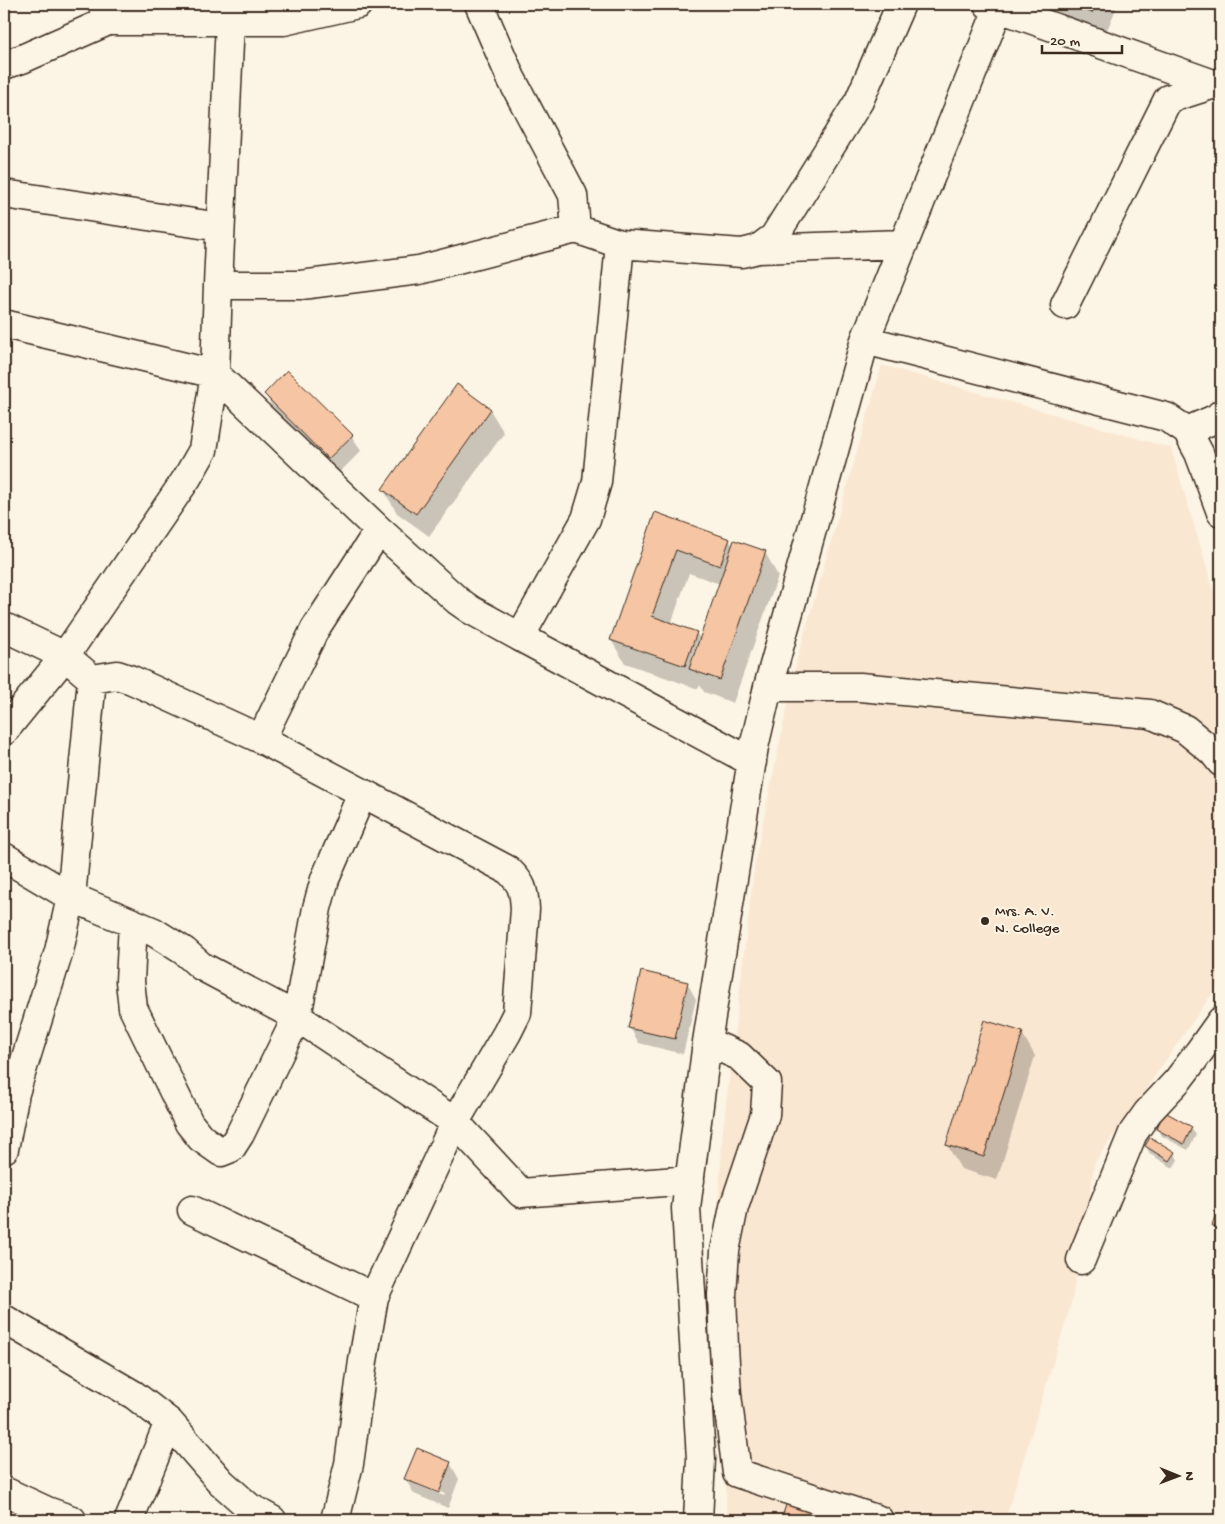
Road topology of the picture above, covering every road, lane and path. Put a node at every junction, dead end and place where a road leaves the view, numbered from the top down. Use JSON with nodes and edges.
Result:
{"nodes":[{"id":1,"x":358,"y":4,"type":"edge"},
{"id":2,"x":479,"y":4,"type":"edge"},
{"id":3,"x":901,"y":4,"type":"edge"},
{"id":4,"x":996,"y":5,"type":"edge"},
{"id":5,"x":105,"y":12,"type":"edge"},
{"id":6,"x":231,"y":13,"type":"edge"},
{"id":7,"x":4,"y":65,"type":"edge"},
{"id":8,"x":1219,"y":85,"type":"edge"},
{"id":9,"x":4,"y":194,"type":"edge"},
{"id":10,"x":220,"y":228,"type":"junction"},
{"id":11,"x":576,"y":229,"type":"junction"},
{"id":12,"x":620,"y":244,"type":"junction"},
{"id":13,"x":904,"y":244,"type":"junction"},
{"id":14,"x":758,"y":249,"type":"junction"},
{"id":15,"x":218,"y":285,"type":"junction"},
{"id":16,"x":1065,"y":305,"type":"dead end"},
{"id":17,"x":4,"y":324,"type":"edge"},
{"id":18,"x":865,"y":340,"type":"junction"},
{"id":19,"x":215,"y":374,"type":"junction"},
{"id":20,"x":1221,"y":414,"type":"edge"},
{"id":21,"x":1187,"y":432,"type":"junction"},
{"id":22,"x":1221,"y":512,"type":"edge"},
{"id":23,"x":379,"y":530,"type":"junction"},
{"id":24,"x":4,"y":627,"type":"edge"},
{"id":25,"x":520,"y":637,"type":"junction"},
{"id":26,"x":65,"y":656,"type":"junction"},
{"id":27,"x":92,"y":679,"type":"junction"},
{"id":28,"x":768,"y":687,"type":"junction"},
{"id":29,"x":4,"y":731,"type":"edge"},
{"id":30,"x":261,"y":739,"type":"junction"},
{"id":31,"x":752,"y":762,"type":"junction"},
{"id":32,"x":1221,"y":762,"type":"edge"},
{"id":33,"x":362,"y":794,"type":"junction"},
{"id":34,"x":4,"y":857,"type":"edge"},
{"id":35,"x":72,"y":897,"type":"junction"},
{"id":36,"x":133,"y":923,"type":"junction"},
{"id":37,"x":297,"y":1017,"type":"junction"},
{"id":38,"x":1221,"y":1021,"type":"edge"},
{"id":39,"x":707,"y":1042,"type":"junction"},
{"id":40,"x":10,"y":1090,"type":"edge"},
{"id":41,"x":454,"y":1122,"type":"junction"},
{"id":42,"x":4,"y":1149,"type":"edge"},
{"id":43,"x":690,"y":1180,"type":"junction"},
{"id":44,"x":192,"y":1210,"type":"dead end"},
{"id":45,"x":1081,"y":1260,"type":"dead end"},
{"id":46,"x":374,"y":1297,"type":"junction"},
{"id":47,"x":4,"y":1319,"type":"edge"},
{"id":48,"x":169,"y":1422,"type":"junction"},
{"id":49,"x":4,"y":1491,"type":"edge"},
{"id":50,"x":72,"y":1520,"type":"edge"},
{"id":51,"x":129,"y":1520,"type":"edge"},
{"id":52,"x":272,"y":1520,"type":"edge"},
{"id":53,"x":337,"y":1520,"type":"edge"},
{"id":54,"x":698,"y":1520,"type":"edge"},
{"id":55,"x":879,"y":1520,"type":"edge"}],
"edges":[{"from":1,"to":6,"type":"street"},
{"from":2,"to":11,"type":"street"},
{"from":3,"to":14,"type":"street"},
{"from":4,"to":8,"type":"street"},
{"from":4,"to":13,"type":"street"},
{"from":5,"to":6,"type":"street"},
{"from":5,"to":7,"type":"street"},
{"from":6,"to":10,"type":"street"},
{"from":8,"to":16,"type":"street"},
{"from":9,"to":10,"type":"street"},
{"from":10,"to":15,"type":"street"},
{"from":11,"to":12,"type":"street"},
{"from":11,"to":15,"type":"street"},
{"from":12,"to":14,"type":"street"},
{"from":12,"to":25,"type":"street"},
{"from":13,"to":14,"type":"street"},
{"from":13,"to":18,"type":"street"},
{"from":15,"to":19,"type":"street"},
{"from":17,"to":19,"type":"street"},
{"from":18,"to":21,"type":"street"},
{"from":18,"to":28,"type":"street"},
{"from":19,"to":23,"type":"street"},
{"from":19,"to":26,"type":"street"},
{"from":20,"to":21,"type":"street"},
{"from":21,"to":22,"type":"street"},
{"from":23,"to":25,"type":"street"},
{"from":23,"to":30,"type":"street"},
{"from":24,"to":26,"type":"street"},
{"from":25,"to":31,"type":"street"},
{"from":26,"to":27,"type":"street"},
{"from":26,"to":29,"type":"street"},
{"from":27,"to":30,"type":"street"},
{"from":27,"to":35,"type":"street"},
{"from":28,"to":31,"type":"street"},
{"from":28,"to":32,"type":"street"},
{"from":30,"to":33,"type":"street"},
{"from":31,"to":39,"type":"street"},
{"from":33,"to":37,"type":"street"},
{"from":33,"to":41,"type":"street"},
{"from":34,"to":35,"type":"street"},
{"from":35,"to":36,"type":"street"},
{"from":35,"to":40,"type":"street"},
{"from":36,"to":37,"type":"street"},
{"from":36,"to":37,"type":"street"},
{"from":37,"to":41,"type":"street"},
{"from":38,"to":45,"type":"street"},
{"from":39,"to":43,"type":"street"},
{"from":39,"to":55,"type":"street"},
{"from":40,"to":42,"type":"street"},
{"from":41,"to":43,"type":"street"},
{"from":41,"to":46,"type":"street"},
{"from":43,"to":54,"type":"street"},
{"from":44,"to":46,"type":"street"},
{"from":46,"to":53,"type":"street"},
{"from":47,"to":48,"type":"street"},
{"from":48,"to":51,"type":"street"},
{"from":48,"to":52,"type":"street"},
{"from":49,"to":50,"type":"street"}]}
